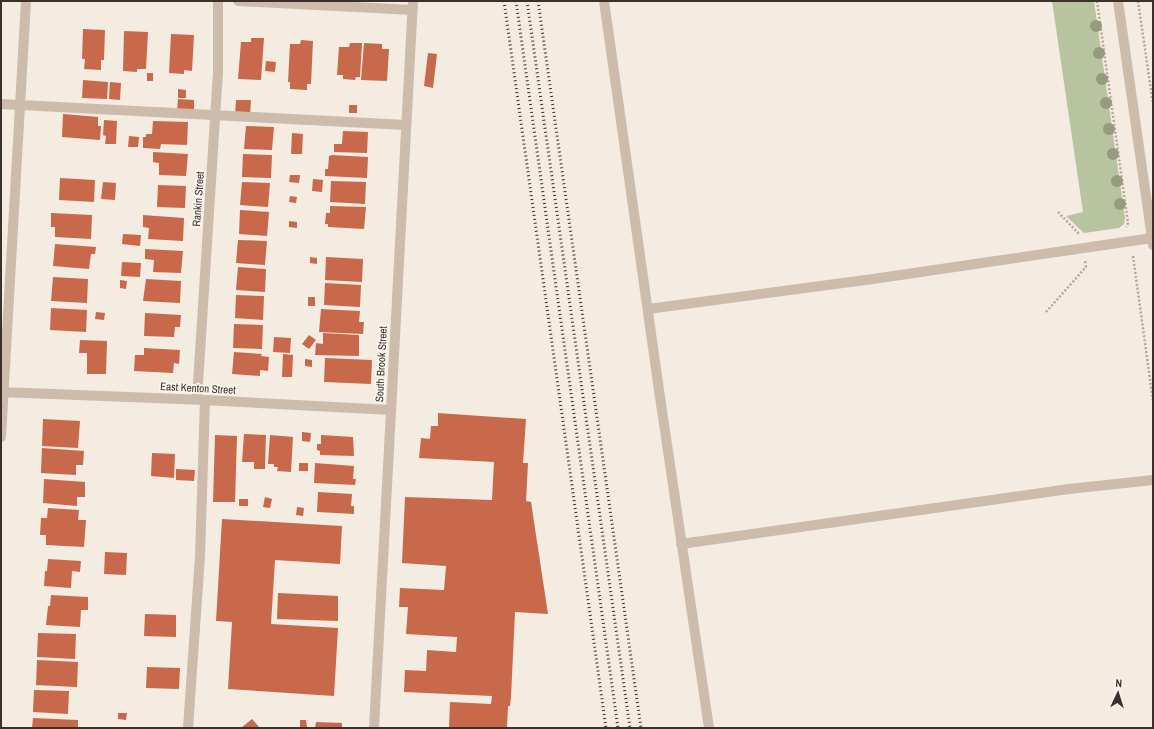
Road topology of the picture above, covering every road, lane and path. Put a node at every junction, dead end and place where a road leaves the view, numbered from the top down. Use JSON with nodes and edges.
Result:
{"nodes":[{"id":1,"x":26,"y":1,"type":"edge"},
{"id":2,"x":218,"y":1,"type":"edge"},
{"id":3,"x":238,"y":1,"type":"edge"},
{"id":4,"x":604,"y":1,"type":"edge"},
{"id":5,"x":1097,"y":1,"type":"edge"},
{"id":6,"x":1118,"y":1,"type":"edge"},
{"id":7,"x":1138,"y":1,"type":"edge"},
{"id":8,"x":412,"y":5,"type":"edge"},
{"id":9,"x":1,"y":104,"type":"edge"},
{"id":10,"x":1153,"y":104,"type":"edge"},
{"id":11,"x":21,"y":105,"type":"junction"},
{"id":12,"x":215,"y":115,"type":"junction"},
{"id":13,"x":406,"y":125,"type":"junction"},
{"id":14,"x":1058,"y":212,"type":"dead end"},
{"id":15,"x":1120,"y":231,"type":"dead end"},
{"id":16,"x":1082,"y":236,"type":"dead end"},
{"id":17,"x":1152,"y":241,"type":"edge"},
{"id":18,"x":1083,"y":248,"type":"junction"},
{"id":19,"x":1133,"y":256,"type":"dead end"},
{"id":20,"x":648,"y":309,"type":"junction"},
{"id":21,"x":1046,"y":312,"type":"dead end"},
{"id":22,"x":2,"y":392,"type":"edge"},
{"id":23,"x":201,"y":399,"type":"junction"},
{"id":24,"x":1153,"y":401,"type":"edge"},
{"id":25,"x":391,"y":410,"type":"junction"},
{"id":26,"x":1,"y":437,"type":"edge"},
{"id":27,"x":1153,"y":480,"type":"edge"},
{"id":28,"x":681,"y":544,"type":"junction"},
{"id":29,"x":188,"y":728,"type":"edge"},
{"id":30,"x":374,"y":728,"type":"edge"},
{"id":31,"x":709,"y":728,"type":"edge"}],
"edges":[{"from":1,"to":11,"type":"street"},
{"from":2,"to":12,"type":"street","name":"Rankin Street"},
{"from":3,"to":8,"type":"street"},
{"from":4,"to":20,"type":"street"},
{"from":5,"to":15,"type":"path"},
{"from":6,"to":17,"type":"street"},
{"from":7,"to":10,"type":"path"},
{"from":8,"to":13,"type":"street","name":"South Brook Street"},
{"from":9,"to":11,"type":"street"},
{"from":11,"to":12,"type":"street"},
{"from":11,"to":22,"type":"street"},
{"from":12,"to":13,"type":"street"},
{"from":12,"to":23,"type":"street","name":"Rankin Street"},
{"from":13,"to":25,"type":"street","name":"South Brook Street"},
{"from":14,"to":16,"type":"path"},
{"from":17,"to":18,"type":"street"},
{"from":18,"to":20,"type":"street"},
{"from":18,"to":21,"type":"path"},
{"from":19,"to":24,"type":"path"},
{"from":20,"to":28,"type":"street"},
{"from":22,"to":23,"type":"street","name":"East Kenton Street"},
{"from":22,"to":26,"type":"street"},
{"from":23,"to":25,"type":"street","name":"East Kenton Street"},
{"from":23,"to":29,"type":"street","name":"Rankin Street"},
{"from":25,"to":30,"type":"street","name":"South Brook Street"},
{"from":27,"to":28,"type":"street"},
{"from":28,"to":31,"type":"street"}]}
